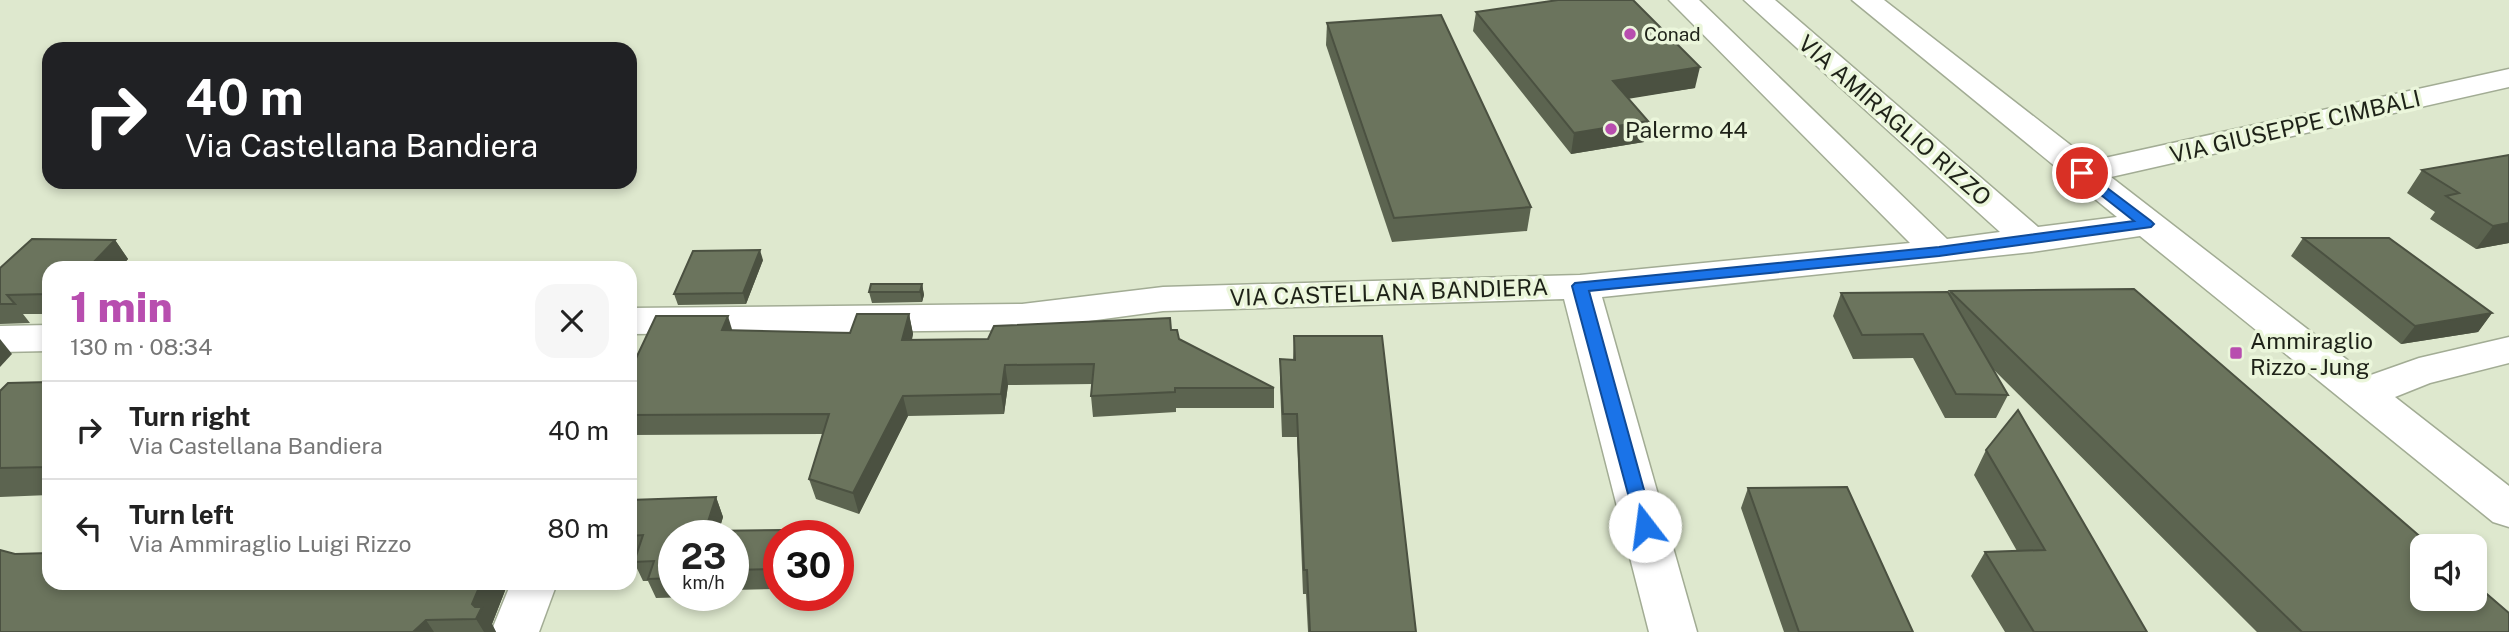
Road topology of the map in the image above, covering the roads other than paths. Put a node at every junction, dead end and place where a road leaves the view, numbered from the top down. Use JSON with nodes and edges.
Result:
{"nodes":[{"id":1,"x":1683,"y":0,"type":"edge"},
{"id":2,"x":1758,"y":0,"type":"edge"},
{"id":3,"x":1866,"y":0,"type":"edge"},
{"id":4,"x":2509,"y":78,"type":"edge"},
{"id":5,"x":2082,"y":173,"type":"junction"},
{"id":6,"x":2146,"y":224,"type":"junction"},
{"id":7,"x":2032,"y":241,"type":"junction"},
{"id":8,"x":1939,"y":251,"type":"junction"},
{"id":9,"x":1580,"y":286,"type":"junction"},
{"id":10,"x":637,"y":322,"type":"edge"},
{"id":11,"x":42,"y":338,"type":"edge"},
{"id":12,"x":0,"y":339,"type":"edge"},
{"id":13,"x":2509,"y":350,"type":"edge"},
{"id":14,"x":2363,"y":394,"type":"junction"},
{"id":15,"x":2509,"y":510,"type":"edge"},
{"id":16,"x":531,"y":590,"type":"edge"},
{"id":17,"x":515,"y":632,"type":"edge"},
{"id":18,"x":1673,"y":632,"type":"edge"}],
"edges":[{"from":1,"to":8,"type":"street"},
{"from":2,"to":7,"type":"street","name":"VIA AMIRAGLIO RIZZO"},
{"from":3,"to":5,"type":"street"},
{"from":4,"to":5,"type":"street","name":"VIA GIUSEPPE CIMBALI"},
{"from":5,"to":6,"type":"street"},
{"from":6,"to":7,"type":"street","name":"VIA CASTELLANA BANDIERA"},
{"from":6,"to":14,"type":"street"},
{"from":7,"to":8,"type":"street","name":"VIA CASTELLANA BANDIERA"},
{"from":8,"to":9,"type":"street","name":"VIA CASTELLANA BANDIERA"},
{"from":9,"to":10,"type":"street","name":"VIA CASTELLANA BANDIERA"},
{"from":9,"to":18,"type":"street"},
{"from":11,"to":12,"type":"street"},
{"from":13,"to":14,"type":"street"},
{"from":14,"to":15,"type":"street"},
{"from":16,"to":17,"type":"street"}]}
